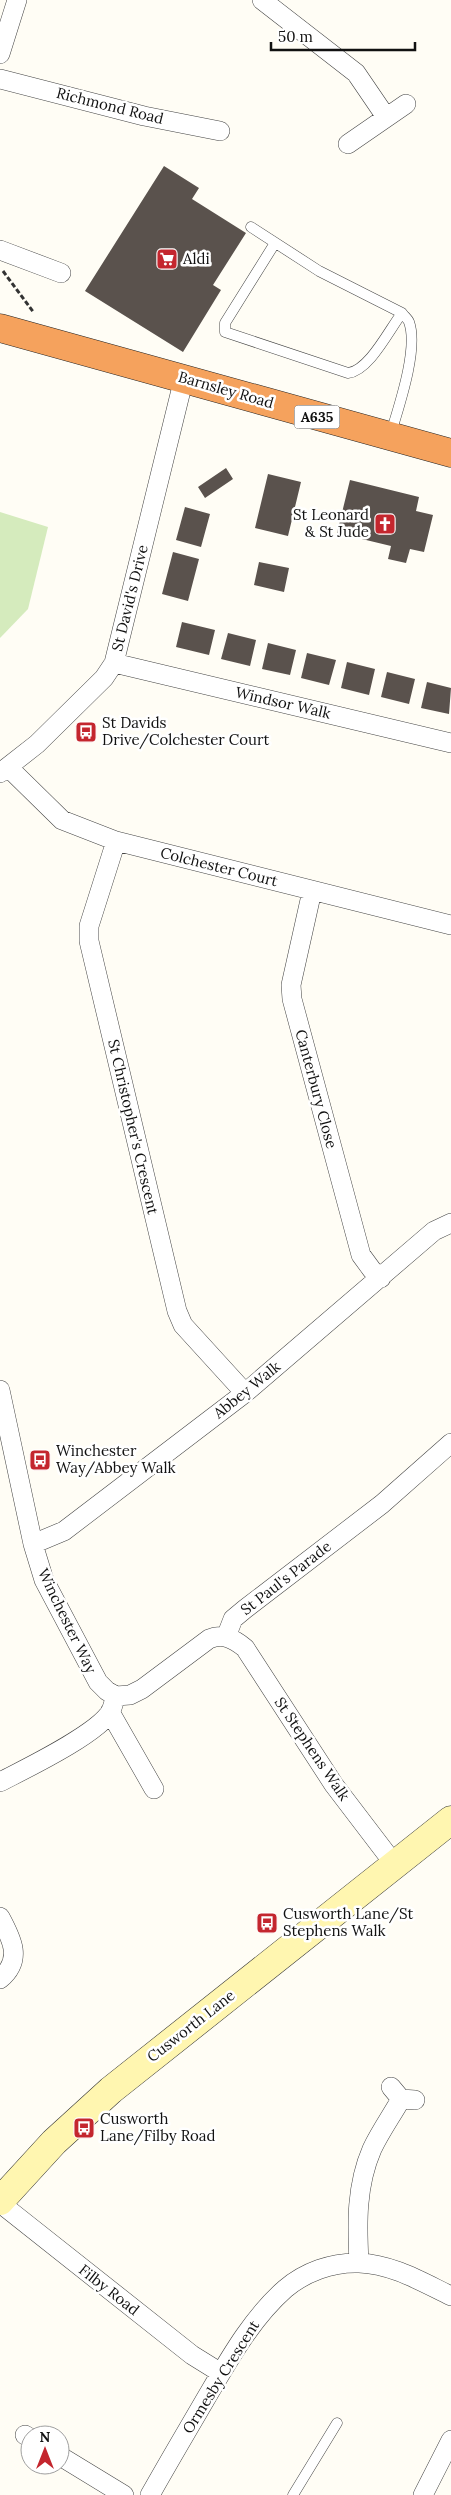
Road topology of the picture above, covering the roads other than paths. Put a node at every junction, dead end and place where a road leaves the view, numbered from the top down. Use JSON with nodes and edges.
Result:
{"nodes":[{"id":1,"x":17,"y":0,"type":"edge"},
{"id":2,"x":262,"y":0,"type":"edge"},
{"id":3,"x":0,"y":54,"type":"edge"},
{"id":4,"x":0,"y":79,"type":"edge"},
{"id":5,"x":406,"y":104,"type":"dead end"},
{"id":6,"x":386,"y":118,"type":"junction"},
{"id":7,"x":220,"y":131,"type":"dead end"},
{"id":8,"x":348,"y":144,"type":"dead end"},
{"id":9,"x":251,"y":227,"type":"dead end"},
{"id":10,"x":275,"y":243,"type":"junction"},
{"id":11,"x":0,"y":250,"type":"edge"},
{"id":12,"x":61,"y":273,"type":"dead end"},
{"id":13,"x":402,"y":313,"type":"junction"},
{"id":14,"x":0,"y":328,"type":"edge"},
{"id":15,"x":184,"y":378,"type":"junction"},
{"id":16,"x":389,"y":437,"type":"junction"},
{"id":17,"x":451,"y":453,"type":"edge"},
{"id":18,"x":114,"y":662,"type":"junction"},
{"id":19,"x":451,"y":743,"type":"edge"},
{"id":20,"x":4,"y":771,"type":"edge"},
{"id":21,"x":116,"y":840,"type":"junction"},
{"id":22,"x":312,"y":891,"type":"junction"},
{"id":23,"x":451,"y":925,"type":"edge"},
{"id":24,"x":451,"y":1223,"type":"edge"},
{"id":25,"x":381,"y":1278,"type":"junction"},
{"id":26,"x":245,"y":1393,"type":"junction"},
{"id":27,"x":0,"y":1394,"type":"edge"},
{"id":28,"x":451,"y":1444,"type":"edge"},
{"id":29,"x":33,"y":1544,"type":"junction"},
{"id":30,"x":226,"y":1637,"type":"junction"},
{"id":31,"x":113,"y":1704,"type":"junction"},
{"id":32,"x":0,"y":1782,"type":"edge"},
{"id":33,"x":154,"y":1789,"type":"dead end"},
{"id":34,"x":451,"y":1820,"type":"edge"},
{"id":35,"x":395,"y":1865,"type":"junction"},
{"id":36,"x":0,"y":1917,"type":"edge"},
{"id":37,"x":0,"y":1979,"type":"edge"},
{"id":38,"x":402,"y":2095,"type":"dead end"},
{"id":39,"x":0,"y":2202,"type":"edge"},
{"id":40,"x":359,"y":2263,"type":"junction"},
{"id":41,"x":451,"y":2296,"type":"edge"},
{"id":42,"x":221,"y":2373,"type":"junction"},
{"id":43,"x":337,"y":2423,"type":"dead end"},
{"id":44,"x":451,"y":2440,"type":"edge"},
{"id":45,"x":70,"y":2462,"type":"edge"},
{"id":46,"x":124,"y":2495,"type":"edge"},
{"id":47,"x":150,"y":2495,"type":"edge"},
{"id":48,"x":293,"y":2495,"type":"edge"},
{"id":49,"x":422,"y":2495,"type":"edge"}],
"edges":[{"from":1,"to":3,"type":"street"},
{"from":2,"to":6,"type":"street"},
{"from":4,"to":7,"type":"street","name":"Richmond Road"},
{"from":5,"to":6,"type":"street"},
{"from":6,"to":8,"type":"street"},
{"from":9,"to":10,"type":"lane"},
{"from":10,"to":13,"type":"lane"},
{"from":10,"to":13,"type":"lane"},
{"from":11,"to":12,"type":"street"},
{"from":13,"to":16,"type":"lane"},
{"from":14,"to":15,"type":"highway","name":"Barnsley Road","number":"A635"},
{"from":15,"to":16,"type":"highway","name":"Barnsley Road","number":"A635"},
{"from":15,"to":18,"type":"street","name":"St David's Drive"},
{"from":16,"to":17,"type":"highway","name":"Barnsley Road","number":"A635"},
{"from":18,"to":19,"type":"street","name":"Windsor Walk"},
{"from":18,"to":20,"type":"street","name":"St David's Drive"},
{"from":20,"to":21,"type":"street","name":"Colchester Court"},
{"from":21,"to":22,"type":"street","name":"Colchester Court"},
{"from":21,"to":26,"type":"street","name":"St Christopher's Crescent"},
{"from":22,"to":23,"type":"street","name":"Colchester Court"},
{"from":22,"to":25,"type":"street","name":"Canterbury Close"},
{"from":24,"to":25,"type":"street","name":"Abbey Walk"},
{"from":25,"to":26,"type":"street","name":"Abbey Walk"},
{"from":26,"to":29,"type":"street","name":"Abbey Walk"},
{"from":27,"to":29,"type":"street","name":"Winchester Way"},
{"from":28,"to":30,"type":"street","name":"St Paul's Parade"},
{"from":29,"to":31,"type":"street","name":"Winchester Way"},
{"from":30,"to":31,"type":"street"},
{"from":30,"to":35,"type":"street","name":"St Stephens Walk"},
{"from":31,"to":32,"type":"street"},
{"from":31,"to":33,"type":"street","name":"Winchester Way"},
{"from":34,"to":35,"type":"street","name":"Cusworth Lane"},
{"from":35,"to":39,"type":"street","name":"Cusworth Lane"},
{"from":36,"to":37,"type":"street"},
{"from":38,"to":40,"type":"street"},
{"from":39,"to":42,"type":"street","name":"Filby Road"},
{"from":40,"to":41,"type":"street","name":"Ormesby Crescent"},
{"from":40,"to":42,"type":"street","name":"Ormesby Crescent"},
{"from":42,"to":47,"type":"street","name":"Ormesby Crescent"},
{"from":43,"to":48,"type":"lane"},
{"from":44,"to":49,"type":"street"},
{"from":45,"to":46,"type":"street"}]}
